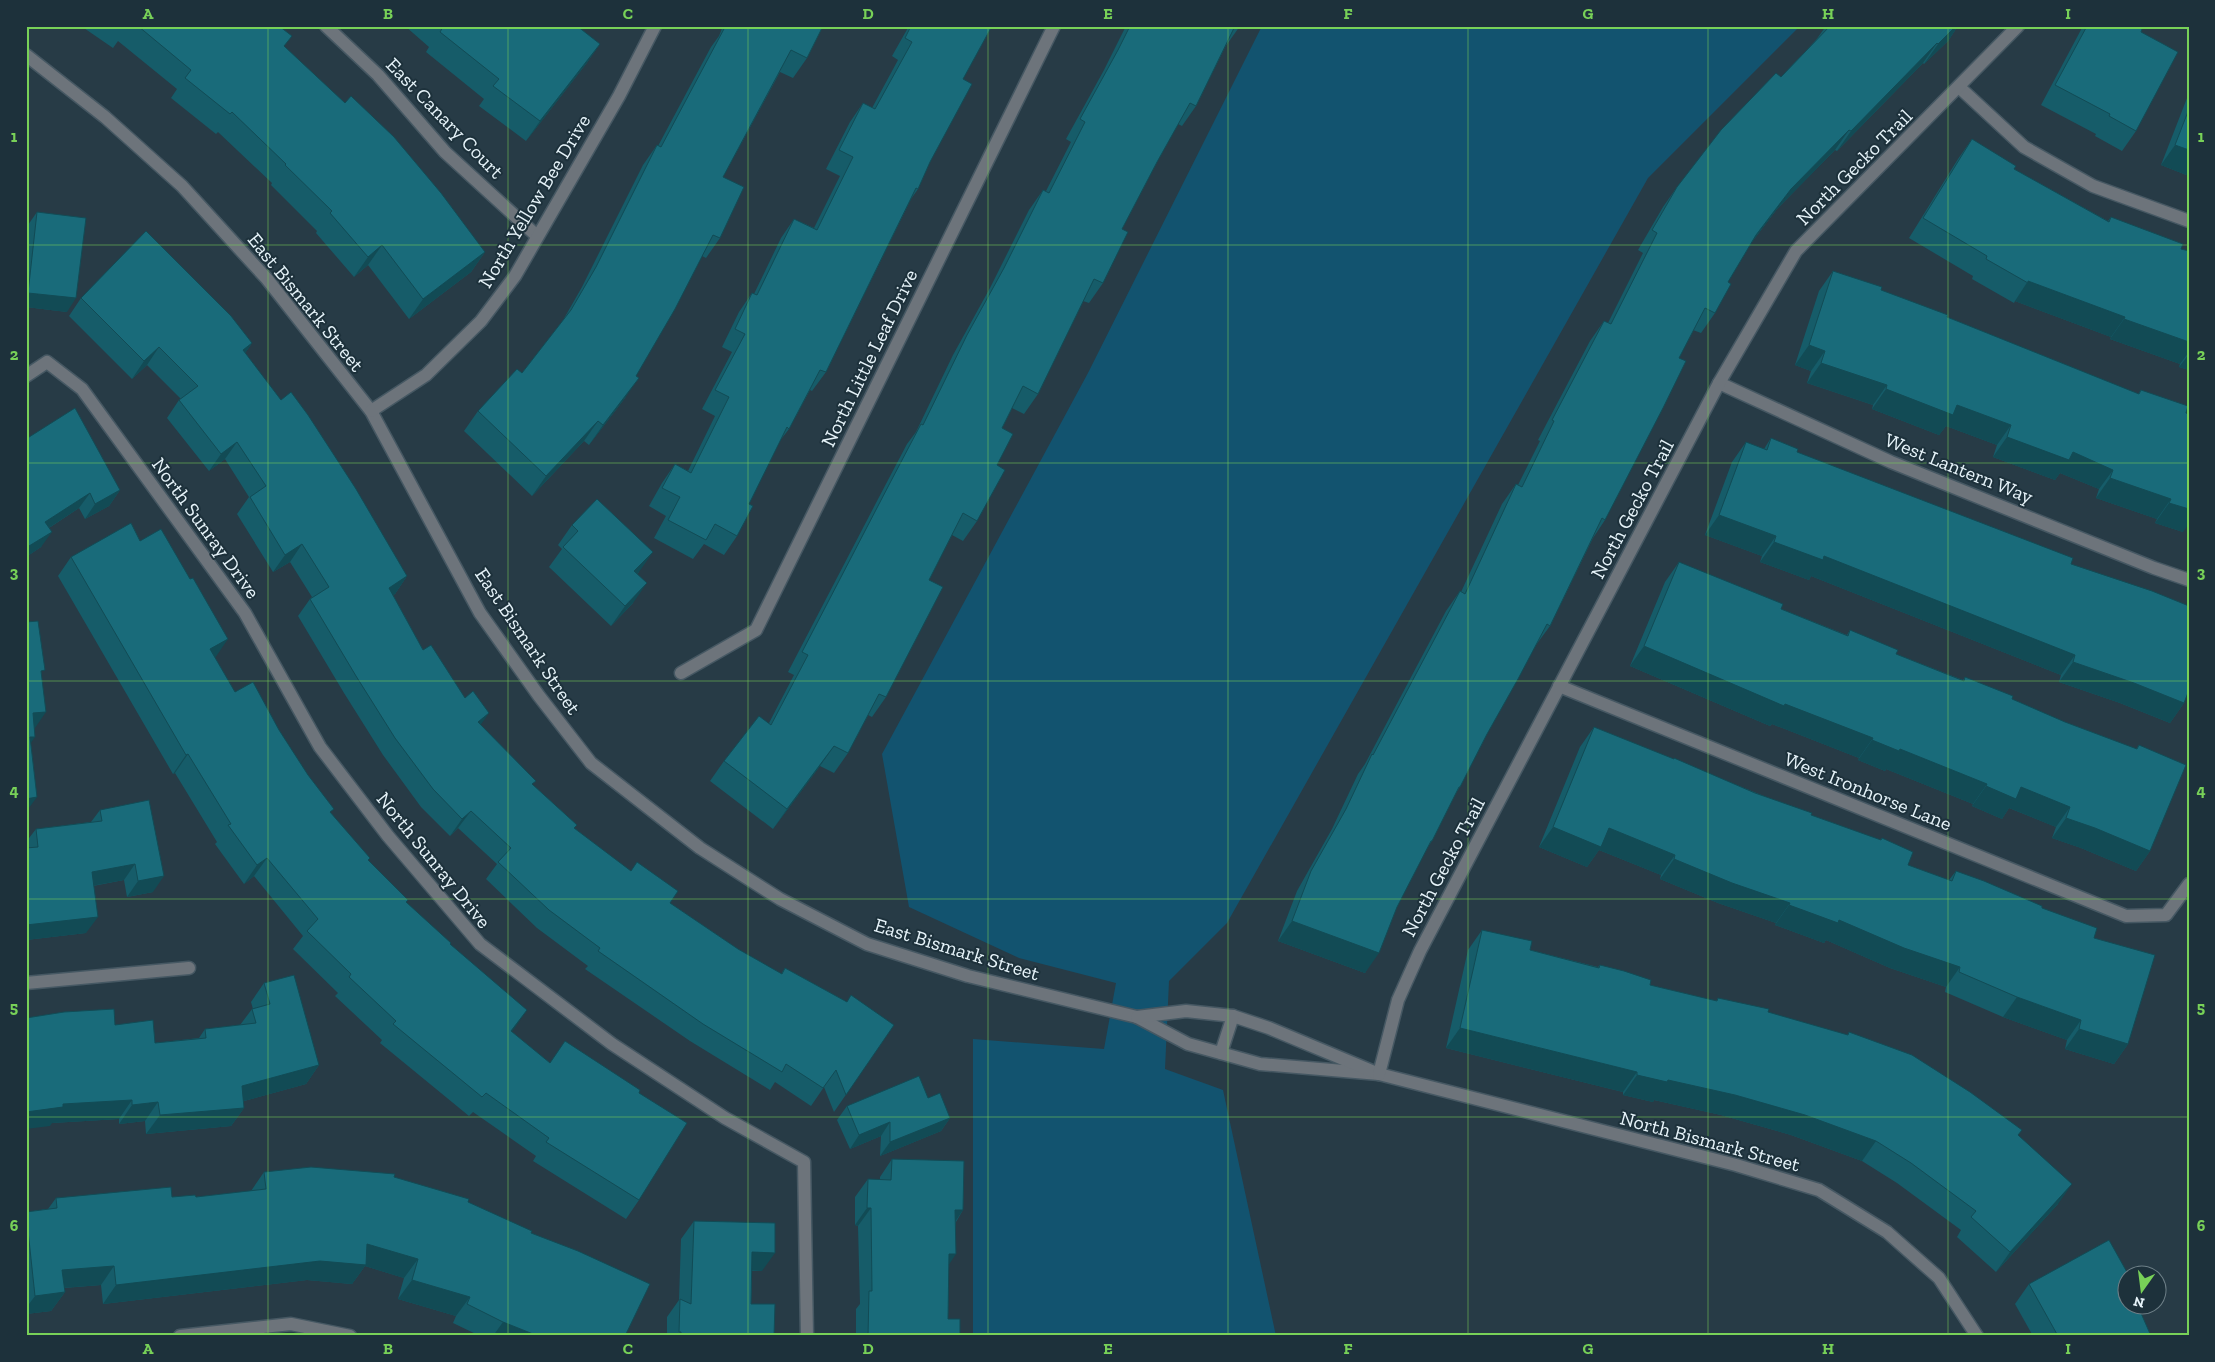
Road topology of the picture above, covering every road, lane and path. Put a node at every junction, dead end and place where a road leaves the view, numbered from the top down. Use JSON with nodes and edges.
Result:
{"nodes":[{"id":1,"x":326,"y":26,"type":"edge"},
{"id":2,"x":655,"y":26,"type":"edge"},
{"id":3,"x":2018,"y":26,"type":"edge"},
{"id":4,"x":1053,"y":27,"type":"edge"},
{"id":5,"x":26,"y":55,"type":"edge"},
{"id":6,"x":1959,"y":87,"type":"junction"},
{"id":7,"x":2189,"y":221,"type":"edge"},
{"id":8,"x":537,"y":236,"type":"junction"},
{"id":9,"x":26,"y":376,"type":"edge"},
{"id":10,"x":1719,"y":383,"type":"junction"},
{"id":11,"x":371,"y":411,"type":"junction"},
{"id":12,"x":2189,"y":580,"type":"edge"},
{"id":13,"x":681,"y":673,"type":"dead end"},
{"id":14,"x":1559,"y":686,"type":"junction"},
{"id":15,"x":2189,"y":884,"type":"edge"},
{"id":16,"x":189,"y":968,"type":"dead end"},
{"id":17,"x":26,"y":983,"type":"edge"},
{"id":18,"x":1234,"y":1016,"type":"junction"},
{"id":19,"x":1137,"y":1017,"type":"junction"},
{"id":20,"x":1221,"y":1053,"type":"junction"},
{"id":21,"x":1379,"y":1074,"type":"junction"},
{"id":22,"x":180,"y":1336,"type":"edge"},
{"id":23,"x":350,"y":1336,"type":"edge"},
{"id":24,"x":807,"y":1336,"type":"edge"},
{"id":25,"x":1977,"y":1336,"type":"edge"}],
"edges":[{"from":1,"to":8,"type":"street","name":"East Canary Court"},
{"from":2,"to":8,"type":"street","name":"North Yellow Bee Drive"},
{"from":3,"to":6,"type":"street","name":"North Gecko Trail"},
{"from":4,"to":13,"type":"street","name":"North Little Leaf Drive"},
{"from":5,"to":11,"type":"street","name":"East Bismark Street"},
{"from":6,"to":7,"type":"street"},
{"from":6,"to":10,"type":"street","name":"North Gecko Trail"},
{"from":8,"to":11,"type":"street","name":"North Yellow Bee Drive"},
{"from":9,"to":24,"type":"street","name":"North Sunray Drive"},
{"from":10,"to":12,"type":"street","name":"West Lantern Way"},
{"from":10,"to":14,"type":"street","name":"North Gecko Trail"},
{"from":11,"to":19,"type":"street","name":"East Bismark Street"},
{"from":14,"to":15,"type":"street","name":"West Ironhorse Lane"},
{"from":14,"to":21,"type":"street","name":"North Gecko Trail"},
{"from":16,"to":17,"type":"street"},
{"from":18,"to":19,"type":"street","name":"East Bismark Street"},
{"from":18,"to":20,"type":"street"},
{"from":18,"to":21,"type":"street","name":"East Bismark Street"},
{"from":19,"to":20,"type":"street","name":"East Bismark Street"},
{"from":20,"to":21,"type":"street","name":"East Bismark Street"},
{"from":21,"to":25,"type":"street","name":"North Bismark Street"},
{"from":22,"to":23,"type":"street"}]}
